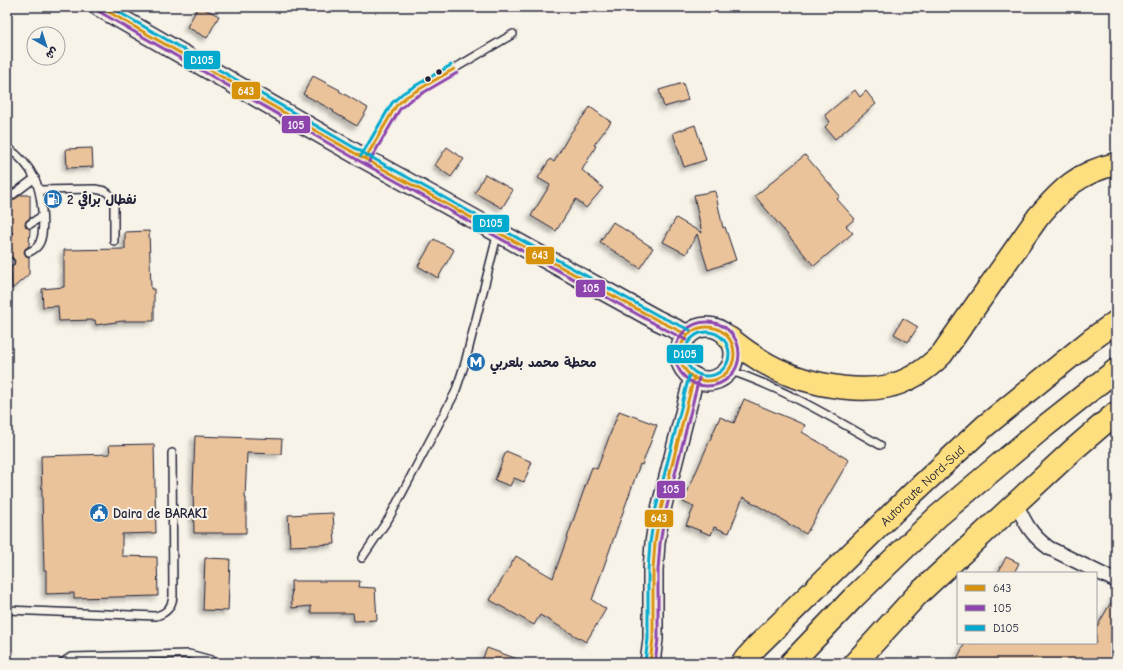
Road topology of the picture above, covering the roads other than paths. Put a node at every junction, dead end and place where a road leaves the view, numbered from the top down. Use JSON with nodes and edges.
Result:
{"nodes":[{"id":1,"x":100,"y":7,"type":"edge"},
{"id":2,"x":513,"y":34,"type":"dead end"},
{"id":3,"x":7,"y":147,"type":"edge"},
{"id":4,"x":365,"y":159,"type":"junction"},
{"id":5,"x":1116,"y":164,"type":"edge"},
{"id":6,"x":35,"y":178,"type":"junction"},
{"id":7,"x":40,"y":190,"type":"junction"},
{"id":8,"x":7,"y":199,"type":"edge"},
{"id":9,"x":42,"y":216,"type":"junction"},
{"id":10,"x":30,"y":224,"type":"dead end"},
{"id":11,"x":498,"y":232,"type":"junction"},
{"id":12,"x":114,"y":241,"type":"dead end"},
{"id":13,"x":29,"y":252,"type":"dead end"},
{"id":14,"x":1116,"y":322,"type":"edge"},
{"id":15,"x":688,"y":335,"type":"junction"},
{"id":16,"x":729,"y":338,"type":"junction"},
{"id":17,"x":728,"y":370,"type":"junction"},
{"id":18,"x":1116,"y":370,"type":"edge"},
{"id":19,"x":694,"y":377,"type":"junction"},
{"id":20,"x":1116,"y":413,"type":"edge"},
{"id":21,"x":880,"y":445,"type":"dead end"},
{"id":22,"x":172,"y":452,"type":"dead end"},
{"id":23,"x":1016,"y":503,"type":"junction"},
{"id":24,"x":362,"y":558,"type":"dead end"},
{"id":25,"x":1116,"y":581,"type":"edge"},
{"id":26,"x":7,"y":610,"type":"edge"},
{"id":27,"x":62,"y":663,"type":"edge"},
{"id":28,"x":214,"y":663,"type":"edge"},
{"id":29,"x":650,"y":663,"type":"edge"},
{"id":30,"x":742,"y":663,"type":"edge"},
{"id":31,"x":790,"y":663,"type":"edge"},
{"id":32,"x":855,"y":663,"type":"edge"}],
"edges":[{"from":1,"to":4,"type":"main road"},
{"from":2,"to":4,"type":"lane"},
{"from":3,"to":6,"type":"lane"},
{"from":4,"to":11,"type":"main road"},
{"from":5,"to":16,"type":"highway"},
{"from":6,"to":7,"type":"lane"},
{"from":6,"to":8,"type":"lane"},
{"from":7,"to":9,"type":"lane"},
{"from":7,"to":12,"type":"lane"},
{"from":9,"to":10,"type":"lane"},
{"from":9,"to":13,"type":"lane"},
{"from":11,"to":15,"type":"main road"},
{"from":11,"to":24,"type":"lane"},
{"from":14,"to":30,"type":"highway","name":"Autoroute Nord-Sud"},
{"from":15,"to":16,"type":"main road"},
{"from":15,"to":19,"type":"main road"},
{"from":16,"to":17,"type":"main road"},
{"from":17,"to":19,"type":"main road"},
{"from":17,"to":21,"type":"lane"},
{"from":18,"to":31,"type":"highway"},
{"from":19,"to":29,"type":"main road"},
{"from":20,"to":23,"type":"highway"},
{"from":22,"to":26,"type":"lane"},
{"from":23,"to":25,"type":"street"},
{"from":23,"to":32,"type":"highway"},
{"from":27,"to":28,"type":"lane"}]}
